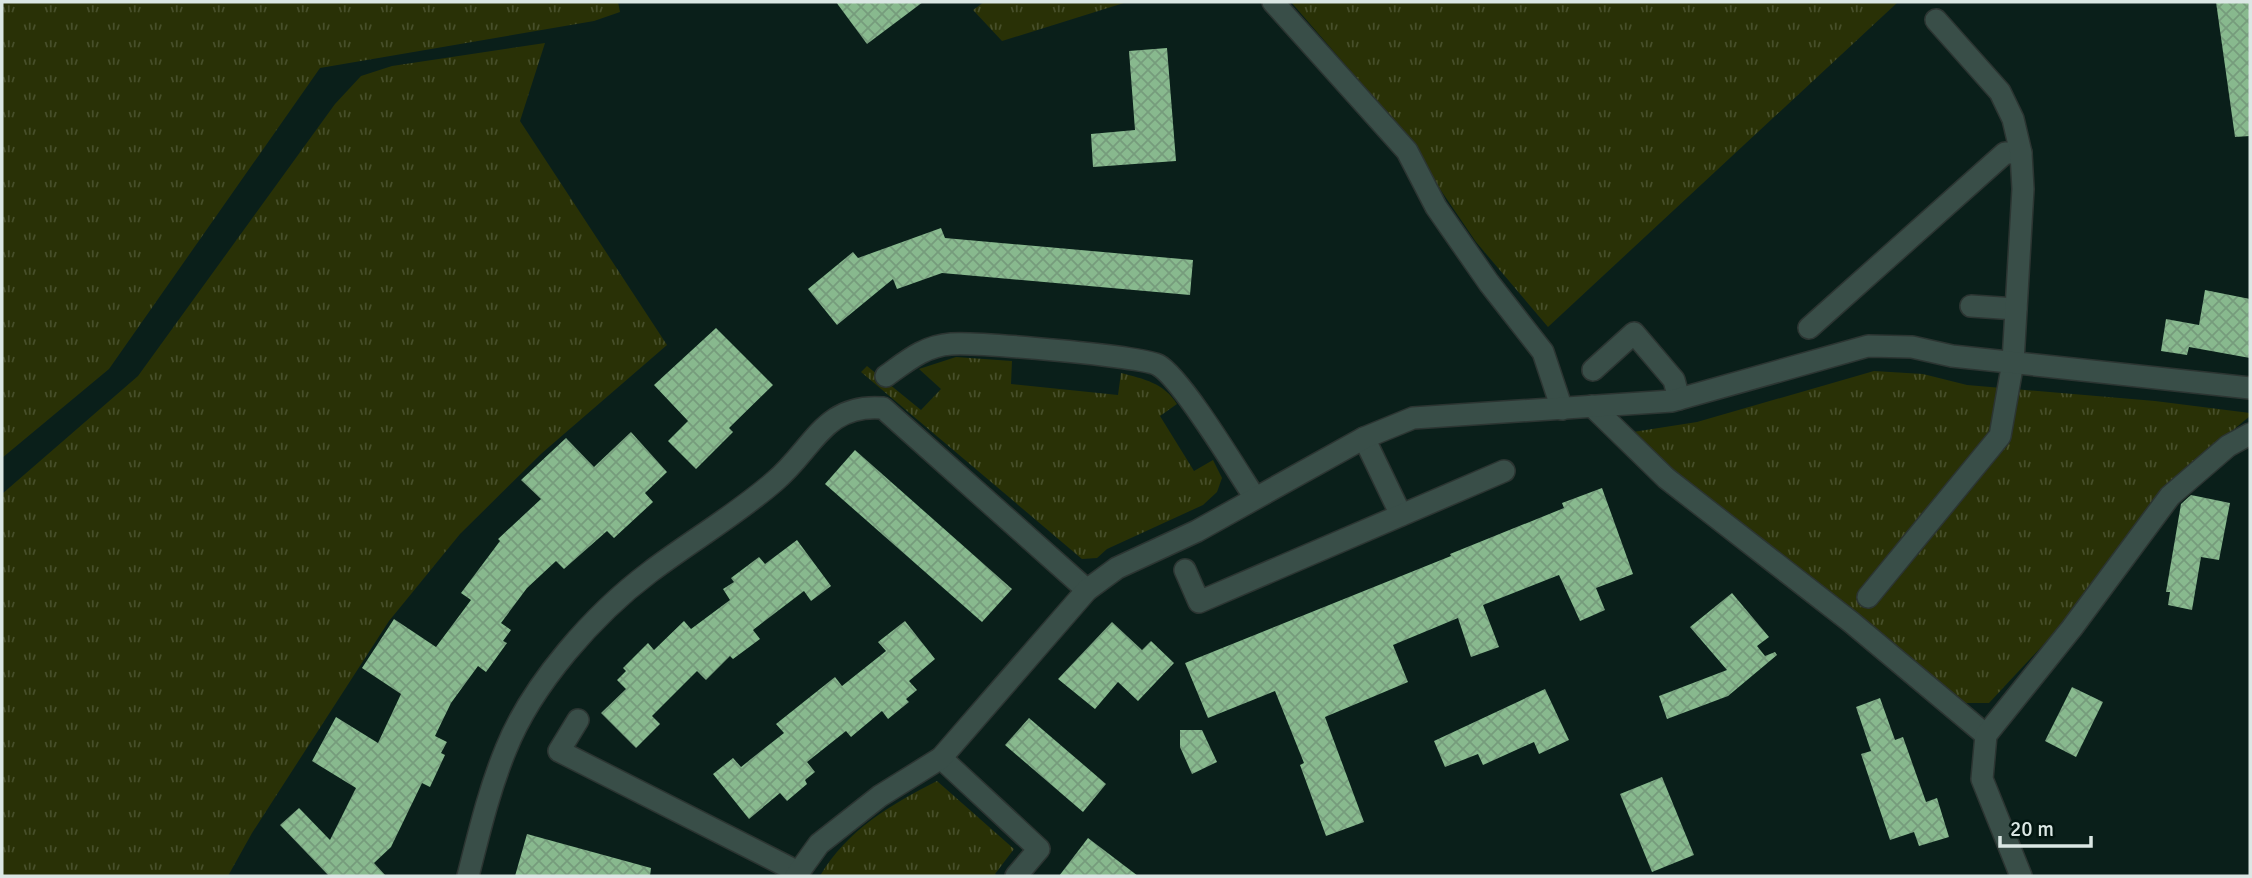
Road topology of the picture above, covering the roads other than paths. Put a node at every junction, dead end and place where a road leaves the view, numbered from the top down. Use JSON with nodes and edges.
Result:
{"nodes":[{"id":1,"x":1273,"y":2,"type":"edge"},
{"id":2,"x":1936,"y":20,"type":"dead end"},
{"id":3,"x":2021,"y":153,"type":"junction"},
{"id":4,"x":1971,"y":306,"type":"dead end"},
{"id":5,"x":2016,"y":309,"type":"junction"},
{"id":6,"x":1809,"y":328,"type":"dead end"},
{"id":7,"x":2013,"y":362,"type":"junction"},
{"id":8,"x":1593,"y":370,"type":"dead end"},
{"id":9,"x":886,"y":376,"type":"dead end"},
{"id":10,"x":2250,"y":388,"type":"edge"},
{"id":11,"x":1679,"y":399,"type":"junction"},
{"id":12,"x":1592,"y":406,"type":"junction"},
{"id":13,"x":1562,"y":409,"type":"junction"},
{"id":14,"x":2250,"y":434,"type":"edge"},
{"id":15,"x":1364,"y":438,"type":"junction"},
{"id":16,"x":1504,"y":471,"type":"dead end"},
{"id":17,"x":1255,"y":498,"type":"junction"},
{"id":18,"x":1401,"y":515,"type":"junction"},
{"id":19,"x":1185,"y":570,"type":"dead end"},
{"id":20,"x":1087,"y":590,"type":"junction"},
{"id":21,"x":1868,"y":597,"type":"dead end"},
{"id":22,"x":578,"y":720,"type":"dead end"},
{"id":23,"x":1986,"y":735,"type":"junction"},
{"id":24,"x":941,"y":758,"type":"junction"},
{"id":25,"x":797,"y":874,"type":"edge"},
{"id":26,"x":468,"y":876,"type":"edge"},
{"id":27,"x":1016,"y":876,"type":"edge"},
{"id":28,"x":2021,"y":876,"type":"edge"}],
"edges":[{"from":1,"to":13,"type":"street"},
{"from":2,"to":3,"type":"street"},
{"from":3,"to":5,"type":"street"},
{"from":3,"to":6,"type":"street"},
{"from":4,"to":5,"type":"street"},
{"from":5,"to":7,"type":"street"},
{"from":7,"to":10,"type":"street"},
{"from":7,"to":11,"type":"street"},
{"from":7,"to":21,"type":"street"},
{"from":8,"to":11,"type":"street"},
{"from":9,"to":17,"type":"street"},
{"from":11,"to":12,"type":"street"},
{"from":12,"to":13,"type":"street"},
{"from":12,"to":23,"type":"street"},
{"from":13,"to":15,"type":"street"},
{"from":14,"to":23,"type":"street"},
{"from":15,"to":17,"type":"street"},
{"from":15,"to":18,"type":"street"},
{"from":16,"to":18,"type":"street"},
{"from":17,"to":20,"type":"street"},
{"from":18,"to":19,"type":"street"},
{"from":20,"to":24,"type":"street"},
{"from":20,"to":26,"type":"street"},
{"from":22,"to":25,"type":"street"},
{"from":23,"to":28,"type":"street"},
{"from":24,"to":25,"type":"street"},
{"from":24,"to":27,"type":"street"}]}
